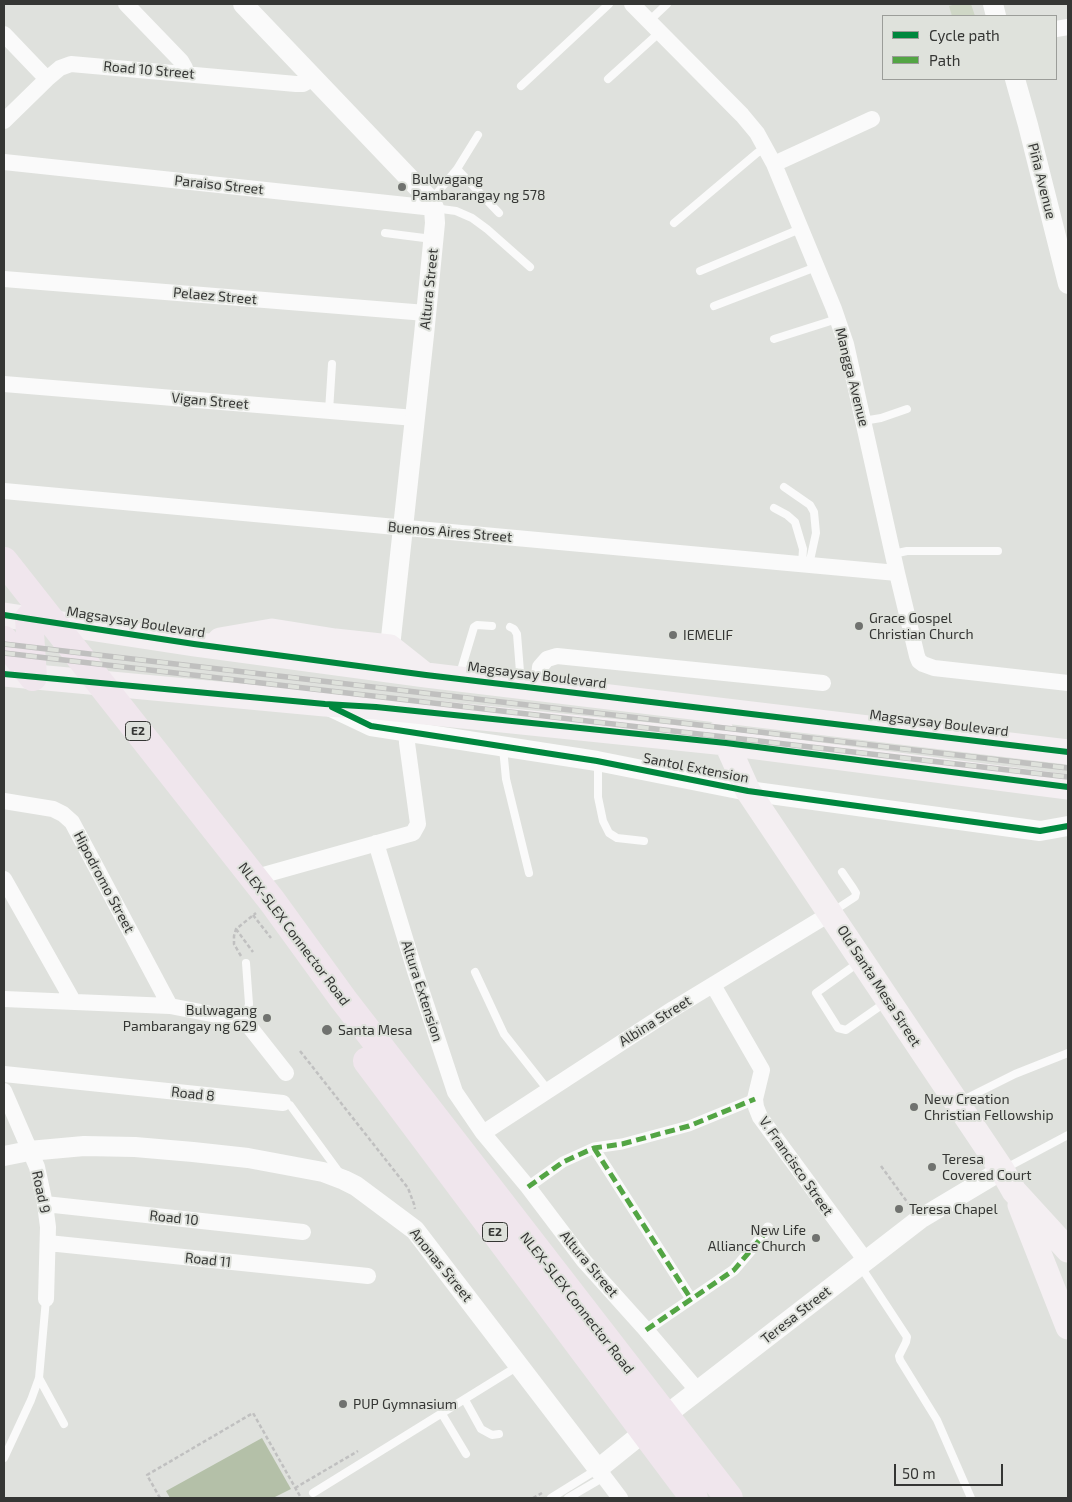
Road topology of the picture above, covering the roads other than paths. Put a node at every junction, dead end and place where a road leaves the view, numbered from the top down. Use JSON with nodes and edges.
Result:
{"nodes":[{"id":1,"x":126,"y":4,"type":"edge"},
{"id":2,"x":243,"y":4,"type":"edge"},
{"id":3,"x":610,"y":4,"type":"edge"},
{"id":4,"x":632,"y":4,"type":"edge"},
{"id":5,"x":668,"y":4,"type":"edge"},
{"id":6,"x":654,"y":26,"type":"junction"},
{"id":7,"x":4,"y":34,"type":"edge"},
{"id":8,"x":185,"y":73,"type":"junction"},
{"id":9,"x":47,"y":78,"type":"junction"},
{"id":10,"x":314,"y":78,"type":"junction"},
{"id":11,"x":608,"y":79,"type":"dead end"},
{"id":12,"x":1014,"y":80,"type":"edge"},
{"id":13,"x":521,"y":86,"type":"dead end"},
{"id":14,"x":872,"y":119,"type":"dead end"},
{"id":15,"x":4,"y":121,"type":"edge"},
{"id":16,"x":478,"y":135,"type":"dead end"},
{"id":17,"x":766,"y":148,"type":"junction"},
{"id":18,"x":4,"y":162,"type":"edge"},
{"id":19,"x":774,"y":164,"type":"junction"},
{"id":20,"x":456,"y":169,"type":"junction"},
{"id":21,"x":433,"y":204,"type":"junction"},
{"id":22,"x":499,"y":213,"type":"dead end"},
{"id":23,"x":674,"y":224,"type":"dead end"},
{"id":24,"x":800,"y":229,"type":"junction"},
{"id":25,"x":385,"y":233,"type":"dead end"},
{"id":26,"x":434,"y":239,"type":"junction"},
{"id":27,"x":530,"y":267,"type":"dead end"},
{"id":28,"x":816,"y":267,"type":"junction"},
{"id":29,"x":700,"y":271,"type":"dead end"},
{"id":30,"x":4,"y":279,"type":"edge"},
{"id":31,"x":1068,"y":284,"type":"edge"},
{"id":32,"x":714,"y":306,"type":"dead end"},
{"id":33,"x":426,"y":314,"type":"junction"},
{"id":34,"x":837,"y":319,"type":"junction"},
{"id":35,"x":774,"y":339,"type":"dead end"},
{"id":36,"x":332,"y":364,"type":"dead end"},
{"id":37,"x":4,"y":384,"type":"edge"},
{"id":38,"x":907,"y":409,"type":"dead end"},
{"id":39,"x":329,"y":411,"type":"junction"},
{"id":40,"x":415,"y":418,"type":"junction"},
{"id":41,"x":863,"y":421,"type":"junction"},
{"id":42,"x":784,"y":487,"type":"dead end"},
{"id":43,"x":4,"y":490,"type":"edge"},
{"id":44,"x":774,"y":508,"type":"dead end"},
{"id":45,"x":403,"y":528,"type":"junction"},
{"id":46,"x":998,"y":551,"type":"dead end"},
{"id":47,"x":893,"y":554,"type":"junction"},
{"id":48,"x":4,"y":560,"type":"edge"},
{"id":49,"x":806,"y":564,"type":"junction"},
{"id":50,"x":897,"y":573,"type":"junction"},
{"id":51,"x":4,"y":587,"type":"edge"},
{"id":52,"x":4,"y":591,"type":"edge"},
{"id":53,"x":16,"y":617,"type":"edge"},
{"id":54,"x":492,"y":626,"type":"dead end"},
{"id":55,"x":510,"y":628,"type":"dead end"},
{"id":56,"x":4,"y":640,"type":"edge"},
{"id":57,"x":194,"y":644,"type":"junction"},
{"id":58,"x":390,"y":647,"type":"junction"},
{"id":59,"x":4,"y":674,"type":"edge"},
{"id":60,"x":426,"y":675,"type":"junction"},
{"id":61,"x":33,"y":677,"type":"junction"},
{"id":62,"x":458,"y":678,"type":"junction"},
{"id":63,"x":78,"y":682,"type":"junction"},
{"id":64,"x":823,"y":683,"type":"dead end"},
{"id":65,"x":1068,"y":683,"type":"edge"},
{"id":66,"x":529,"y":687,"type":"junction"},
{"id":67,"x":712,"y":708,"type":"junction"},
{"id":68,"x":406,"y":721,"type":"junction"},
{"id":69,"x":726,"y":743,"type":"junction"},
{"id":70,"x":502,"y":746,"type":"junction"},
{"id":71,"x":1068,"y":752,"type":"edge"},
{"id":72,"x":598,"y":761,"type":"junction"},
{"id":73,"x":1068,"y":788,"type":"edge"},
{"id":74,"x":748,"y":792,"type":"junction"},
{"id":75,"x":4,"y":801,"type":"edge"},
{"id":76,"x":1068,"y":826,"type":"edge"},
{"id":77,"x":644,"y":841,"type":"dead end"},
{"id":78,"x":376,"y":843,"type":"junction"},
{"id":79,"x":842,"y":872,"type":"dead end"},
{"id":80,"x":529,"y":873,"type":"dead end"},
{"id":81,"x":4,"y":879,"type":"edge"},
{"id":82,"x":261,"y":902,"type":"junction"},
{"id":83,"x":831,"y":913,"type":"junction"},
{"id":84,"x":862,"y":960,"type":"junction"},
{"id":85,"x":246,"y":963,"type":"road end"},
{"id":86,"x":475,"y":972,"type":"dead end"},
{"id":87,"x":713,"y":985,"type":"junction"},
{"id":88,"x":4,"y":999,"type":"edge"},
{"id":89,"x":73,"y":1001,"type":"junction"},
{"id":90,"x":888,"y":1001,"type":"junction"},
{"id":91,"x":170,"y":1006,"type":"junction"},
{"id":92,"x":245,"y":1021,"type":"junction"},
{"id":93,"x":1068,"y":1053,"type":"edge"},
{"id":94,"x":286,"y":1073,"type":"dead end"},
{"id":95,"x":4,"y":1074,"type":"edge"},
{"id":96,"x":548,"y":1090,"type":"junction"},
{"id":97,"x":4,"y":1091,"type":"edge"},
{"id":98,"x":755,"y":1099,"type":"junction"},
{"id":99,"x":283,"y":1102,"type":"joint"},
{"id":100,"x":957,"y":1104,"type":"junction"},
{"id":101,"x":442,"y":1130,"type":"dead end"},
{"id":102,"x":483,"y":1133,"type":"junction"},
{"id":103,"x":1068,"y":1135,"type":"edge"},
{"id":104,"x":594,"y":1148,"type":"junction"},
{"id":105,"x":29,"y":1151,"type":"junction"},
{"id":106,"x":4,"y":1156,"type":"edge"},
{"id":107,"x":344,"y":1180,"type":"junction"},
{"id":108,"x":1008,"y":1181,"type":"junction"},
{"id":109,"x":528,"y":1187,"type":"junction"},
{"id":110,"x":44,"y":1204,"type":"junction"},
{"id":111,"x":768,"y":1228,"type":"dead end"},
{"id":112,"x":303,"y":1232,"type":"dead end"},
{"id":113,"x":48,"y":1243,"type":"junction"},
{"id":114,"x":1064,"y":1245,"type":"edge"},
{"id":115,"x":1038,"y":1253,"type":"junction"},
{"id":116,"x":863,"y":1263,"type":"junction"},
{"id":117,"x":368,"y":1276,"type":"dead end"},
{"id":118,"x":46,"y":1299,"type":"joint"},
{"id":119,"x":691,"y":1300,"type":"junction"},
{"id":120,"x":1068,"y":1325,"type":"edge"},
{"id":121,"x":646,"y":1330,"type":"junction"},
{"id":122,"x":514,"y":1369,"type":"junction"},
{"id":123,"x":39,"y":1378,"type":"junction"},
{"id":124,"x":698,"y":1391,"type":"junction"},
{"id":125,"x":465,"y":1400,"type":"junction"},
{"id":126,"x":442,"y":1414,"type":"junction"},
{"id":127,"x":64,"y":1424,"type":"dead end"},
{"id":128,"x":500,"y":1434,"type":"dead end"},
{"id":129,"x":466,"y":1454,"type":"dead end"},
{"id":130,"x":4,"y":1458,"type":"edge"},
{"id":131,"x":593,"y":1477,"type":"junction"},
{"id":132,"x":313,"y":1492,"type":"dead end"},
{"id":133,"x":551,"y":1498,"type":"edge"},
{"id":134,"x":568,"y":1498,"type":"edge"},
{"id":135,"x":620,"y":1498,"type":"edge"},
{"id":136,"x":694,"y":1498,"type":"edge"},
{"id":137,"x":729,"y":1498,"type":"edge"},
{"id":138,"x":971,"y":1498,"type":"edge"}],
"edges":[{"from":1,"to":8,"type":"street"},
{"from":2,"to":10,"type":"street"},
{"from":3,"to":13,"type":"lane"},
{"from":4,"to":6,"type":"street","name":"Mangga Avenue"},
{"from":5,"to":6,"type":"lane"},
{"from":6,"to":11,"type":"lane"},
{"from":6,"to":17,"type":"street","name":"Mangga Avenue"},
{"from":7,"to":9,"type":"street"},
{"from":8,"to":9,"type":"street","name":"Road 10 Street"},
{"from":8,"to":10,"type":"street","name":"Road 10 Street"},
{"from":9,"to":15,"type":"street","name":"Road 10 Street"},
{"from":10,"to":21,"type":"street"},
{"from":12,"to":31,"type":"street","name":"Piña Avenue"},
{"from":14,"to":19,"type":"street"},
{"from":16,"to":20,"type":"lane"},
{"from":17,"to":19,"type":"street","name":"Mangga Avenue"},
{"from":17,"to":23,"type":"lane"},
{"from":18,"to":21,"type":"street","name":"Paraiso Street"},
{"from":19,"to":24,"type":"street","name":"Mangga Avenue"},
{"from":20,"to":21,"type":"lane"},
{"from":20,"to":22,"type":"lane"},
{"from":21,"to":26,"type":"street","name":"Altura Street"},
{"from":21,"to":27,"type":"lane"},
{"from":24,"to":28,"type":"street","name":"Mangga Avenue"},
{"from":24,"to":29,"type":"lane"},
{"from":25,"to":26,"type":"lane"},
{"from":26,"to":33,"type":"street","name":"Altura Street"},
{"from":28,"to":32,"type":"lane"},
{"from":28,"to":34,"type":"street","name":"Mangga Avenue"},
{"from":30,"to":33,"type":"street","name":"Pelaez Street"},
{"from":33,"to":40,"type":"street","name":"Altura Street"},
{"from":34,"to":35,"type":"lane"},
{"from":34,"to":41,"type":"street","name":"Mangga Avenue"},
{"from":36,"to":39,"type":"lane"},
{"from":37,"to":39,"type":"street","name":"Vigan Street"},
{"from":38,"to":41,"type":"lane"},
{"from":39,"to":40,"type":"street","name":"Vigan Street"},
{"from":40,"to":45,"type":"street","name":"Altura Street"},
{"from":41,"to":47,"type":"street","name":"Mangga Avenue"},
{"from":42,"to":49,"type":"lane"},
{"from":43,"to":45,"type":"street","name":"Buenos Aires Street"},
{"from":44,"to":49,"type":"lane"},
{"from":45,"to":49,"type":"street","name":"Buenos Aires Street"},
{"from":45,"to":58,"type":"street","name":"Altura Street"},
{"from":46,"to":47,"type":"lane"},
{"from":47,"to":50,"type":"street","name":"Mangga Avenue"},
{"from":48,"to":82,"type":"highway","name":"NLEX-SLEX Connector Road","number":"E2"},
{"from":49,"to":50,"type":"street","name":"Buenos Aires Street"},
{"from":50,"to":65,"type":"street","name":"Mangga Avenue"},
{"from":51,"to":53,"type":"highway"},
{"from":52,"to":136,"type":"highway","name":"NLEX-SLEX Connector Road","number":"E2"},
{"from":53,"to":57,"type":"main road","name":"Magsaysay Boulevard"},
{"from":53,"to":61,"type":"highway"},
{"from":53,"to":63,"type":"highway"},
{"from":54,"to":62,"type":"lane"},
{"from":55,"to":66,"type":"lane"},
{"from":56,"to":61,"type":"highway"},
{"from":57,"to":58,"type":"main road"},
{"from":57,"to":60,"type":"main road","name":"Magsaysay Boulevard"},
{"from":58,"to":60,"type":"main road"},
{"from":59,"to":61,"type":"main road"},
{"from":60,"to":62,"type":"main road","name":"Magsaysay Boulevard"},
{"from":61,"to":63,"type":"main road"},
{"from":62,"to":66,"type":"main road","name":"Magsaysay Boulevard"},
{"from":63,"to":68,"type":"main road"},
{"from":64,"to":66,"type":"street"},
{"from":66,"to":67,"type":"main road","name":"Magsaysay Boulevard"},
{"from":67,"to":69,"type":"main road","name":"Old Santa Mesa Street"},
{"from":67,"to":71,"type":"main road","name":"Magsaysay Boulevard"},
{"from":68,"to":69,"type":"main road"},
{"from":68,"to":70,"type":"street","name":"Santol Extension"},
{"from":68,"to":78,"type":"street"},
{"from":69,"to":73,"type":"main road"},
{"from":69,"to":74,"type":"main road","name":"Old Santa Mesa Street"},
{"from":70,"to":72,"type":"street","name":"Santol Extension"},
{"from":70,"to":80,"type":"lane"},
{"from":72,"to":74,"type":"street","name":"Santol Extension"},
{"from":72,"to":77,"type":"lane"},
{"from":74,"to":76,"type":"street","name":"Santol Extension"},
{"from":74,"to":83,"type":"main road","name":"Old Santa Mesa Street"},
{"from":75,"to":91,"type":"street","name":"Hipodromo Street"},
{"from":78,"to":82,"type":"street"},
{"from":78,"to":102,"type":"street","name":"Altura Extension"},
{"from":79,"to":83,"type":"lane"},
{"from":81,"to":89,"type":"street"},
{"from":82,"to":101,"type":"lane"},
{"from":82,"to":137,"type":"highway","name":"NLEX-SLEX Connector Road"},
{"from":83,"to":84,"type":"main road","name":"Old Santa Mesa Street"},
{"from":83,"to":87,"type":"street","name":"Albina Street"},
{"from":84,"to":90,"type":"main road","name":"Old Santa Mesa Street"},
{"from":84,"to":90,"type":"lane"},
{"from":85,"to":92,"type":"lane"},
{"from":86,"to":96,"type":"lane"},
{"from":87,"to":96,"type":"street","name":"Albina Street"},
{"from":87,"to":98,"type":"street","name":"V. Francisco Street"},
{"from":88,"to":89,"type":"street"},
{"from":89,"to":91,"type":"street"},
{"from":90,"to":100,"type":"main road","name":"Old Santa Mesa Street"},
{"from":91,"to":92,"type":"street"},
{"from":92,"to":94,"type":"street"},
{"from":93,"to":100,"type":"lane"},
{"from":95,"to":99,"type":"street","name":"Road 8"},
{"from":96,"to":102,"type":"street","name":"Albina Street"},
{"from":97,"to":105,"type":"street","name":"Road 9"},
{"from":98,"to":104,"type":"street"},
{"from":98,"to":116,"type":"street","name":"V. Francisco Street"},
{"from":99,"to":107,"type":"lane","name":"Road 8"},
{"from":100,"to":108,"type":"main road","name":"Old Santa Mesa Street"},
{"from":102,"to":109,"type":"street","name":"Altura Street"},
{"from":103,"to":108,"type":"lane"},
{"from":104,"to":109,"type":"street"},
{"from":104,"to":119,"type":"street"},
{"from":105,"to":106,"type":"street","name":"Anonas Street"},
{"from":105,"to":107,"type":"street","name":"Anonas Street"},
{"from":105,"to":110,"type":"street","name":"Road 9"},
{"from":107,"to":122,"type":"street","name":"Anonas Street"},
{"from":108,"to":114,"type":"main road","name":"Old Santa Mesa Street"},
{"from":108,"to":115,"type":"main road"},
{"from":108,"to":116,"type":"street","name":"Teresa Street"},
{"from":109,"to":121,"type":"street","name":"Altura Street"},
{"from":110,"to":112,"type":"street","name":"Road 10"},
{"from":110,"to":113,"type":"street","name":"Road 9"},
{"from":111,"to":119,"type":"street"},
{"from":113,"to":117,"type":"street","name":"Road 11"},
{"from":113,"to":118,"type":"street","name":"Road 9"},
{"from":114,"to":115,"type":"main road"},
{"from":115,"to":120,"type":"main road"},
{"from":116,"to":124,"type":"street","name":"Teresa Street"},
{"from":116,"to":138,"type":"lane","name":"V. Francisco Street"},
{"from":118,"to":123,"type":"lane"},
{"from":119,"to":121,"type":"street"},
{"from":121,"to":124,"type":"street","name":"Altura Street"},
{"from":122,"to":125,"type":"lane"},
{"from":122,"to":131,"type":"street","name":"Anonas Street"},
{"from":123,"to":127,"type":"lane"},
{"from":123,"to":130,"type":"lane"},
{"from":124,"to":131,"type":"street","name":"Teresa Street"},
{"from":125,"to":126,"type":"lane"},
{"from":125,"to":128,"type":"lane"},
{"from":126,"to":129,"type":"lane"},
{"from":126,"to":132,"type":"lane"},
{"from":131,"to":133,"type":"lane"},
{"from":131,"to":134,"type":"lane"},
{"from":131,"to":135,"type":"street","name":"Anonas Street"}]}
